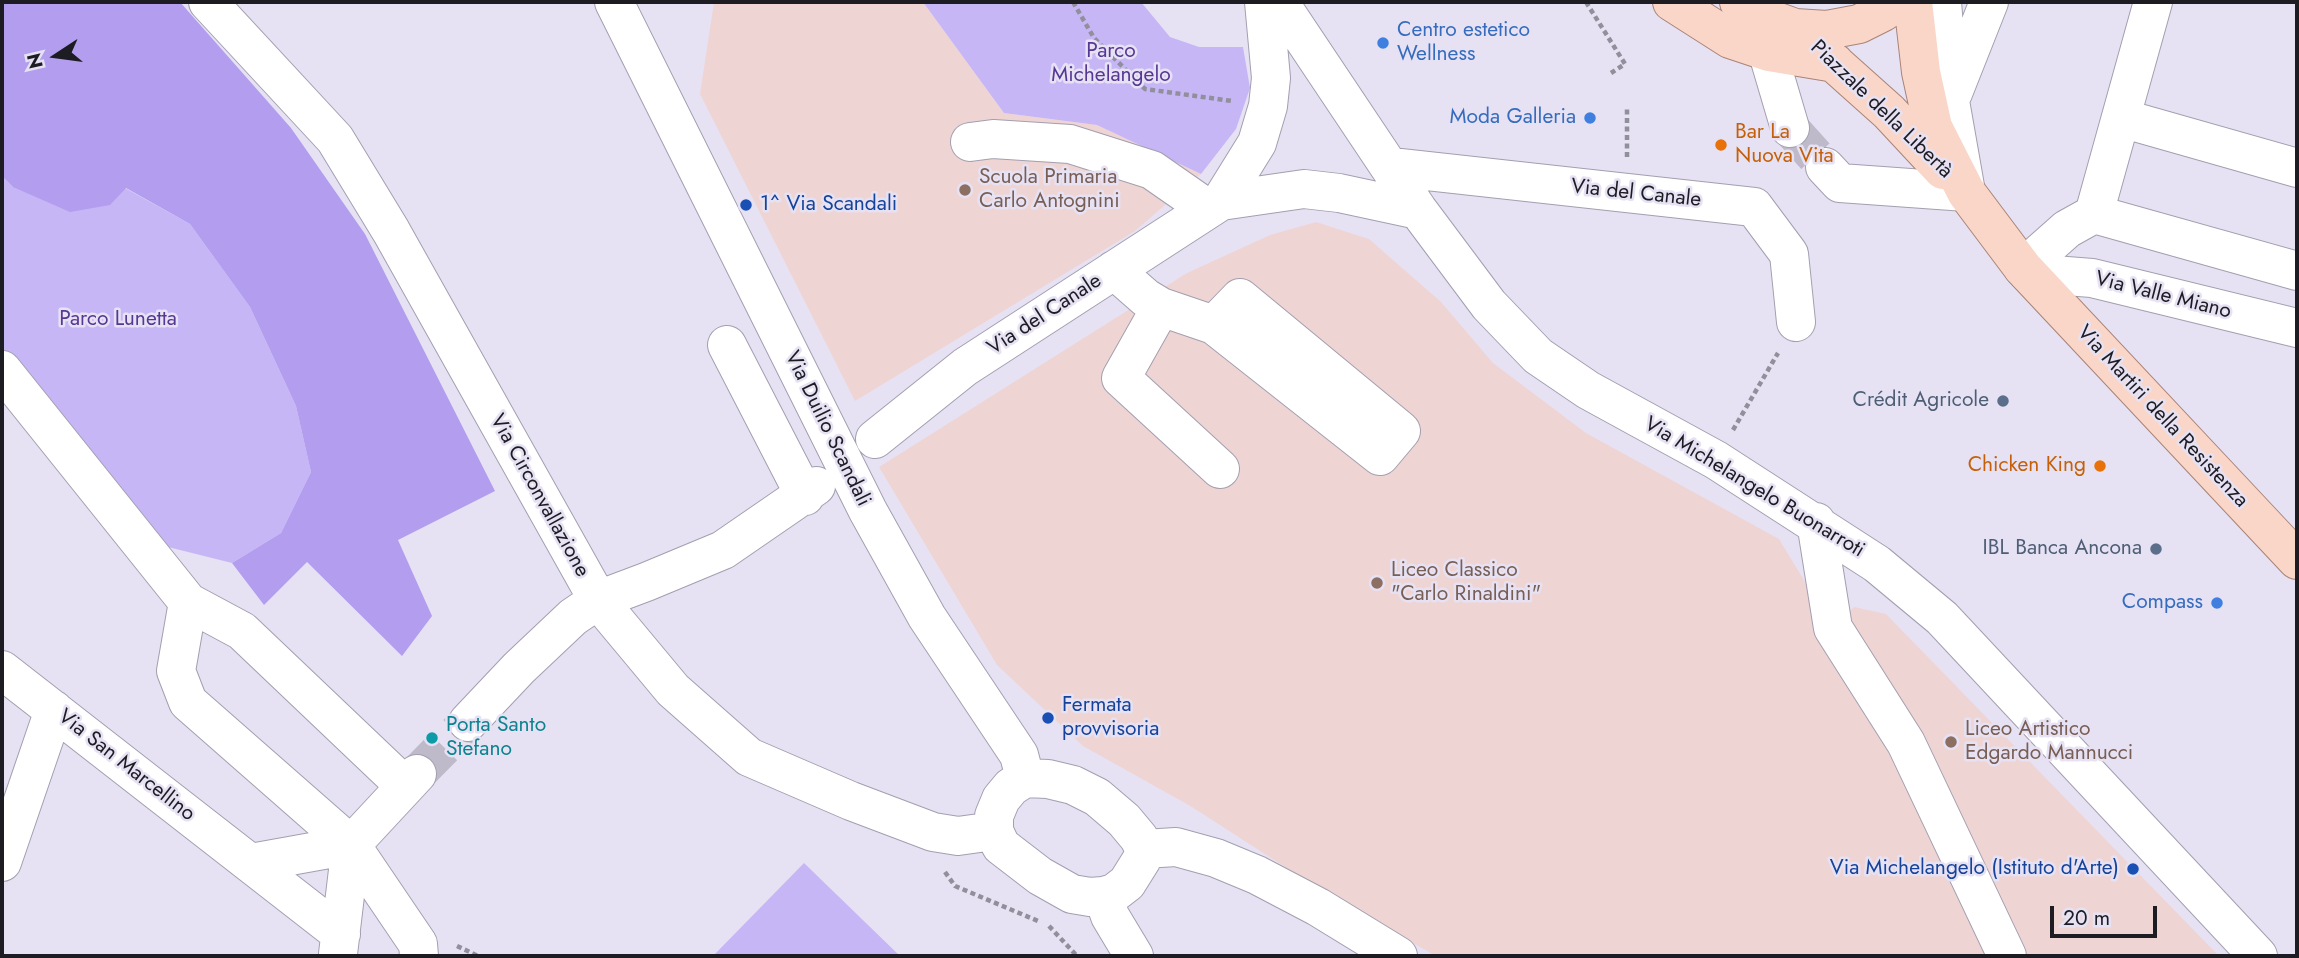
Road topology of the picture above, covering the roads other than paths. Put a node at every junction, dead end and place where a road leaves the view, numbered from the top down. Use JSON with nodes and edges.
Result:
{"nodes":[{"id":1,"x":208,"y":2,"type":"edge"},
{"id":2,"x":614,"y":2,"type":"edge"},
{"id":3,"x":1264,"y":2,"type":"edge"},
{"id":4,"x":1279,"y":2,"type":"edge"},
{"id":5,"x":1672,"y":2,"type":"edge"},
{"id":6,"x":1897,"y":2,"type":"edge"},
{"id":7,"x":1913,"y":2,"type":"edge"},
{"id":8,"x":1942,"y":2,"type":"edge"},
{"id":9,"x":1989,"y":2,"type":"edge"},
{"id":10,"x":2153,"y":2,"type":"edge"},
{"id":11,"x":1748,"y":8,"type":"edge"},
{"id":12,"x":1782,"y":40,"type":"junction"},
{"id":13,"x":1950,"y":101,"type":"junction"},
{"id":14,"x":2120,"y":118,"type":"junction"},
{"id":15,"x":1790,"y":128,"type":"tunnel mouth"},
{"id":16,"x":970,"y":142,"type":"dead end"},
{"id":17,"x":1391,"y":167,"type":"junction"},
{"id":18,"x":1825,"y":167,"type":"tunnel mouth"},
{"id":19,"x":2297,"y":168,"type":"edge"},
{"id":20,"x":1966,"y":192,"type":"junction"},
{"id":21,"x":1214,"y":205,"type":"junction"},
{"id":22,"x":1418,"y":210,"type":"junction"},
{"id":23,"x":2094,"y":214,"type":"junction"},
{"id":24,"x":1114,"y":270,"type":"junction"},
{"id":25,"x":2025,"y":271,"type":"junction"},
{"id":26,"x":2297,"y":271,"type":"edge"},
{"id":27,"x":1161,"y":307,"type":"junction"},
{"id":28,"x":1796,"y":322,"type":"road end"},
{"id":29,"x":1214,"y":325,"type":"junction"},
{"id":30,"x":2297,"y":328,"type":"edge"},
{"id":31,"x":727,"y":345,"type":"dead end"},
{"id":32,"x":2,"y":370,"type":"edge"},
{"id":33,"x":875,"y":439,"type":"dead end"},
{"id":34,"x":1220,"y":469,"type":"dead end"},
{"id":35,"x":1816,"y":522,"type":"junction"},
{"id":36,"x":2297,"y":560,"type":"edge"},
{"id":37,"x":598,"y":600,"type":"junction"},
{"id":38,"x":188,"y":602,"type":"junction"},
{"id":39,"x":2,"y":670,"type":"edge"},
{"id":40,"x":54,"y":710,"type":"junction"},
{"id":41,"x":468,"y":722,"type":"tunnel mouth"},
{"id":42,"x":1025,"y":778,"type":"junction"},
{"id":43,"x":994,"y":831,"type":"junction"},
{"id":44,"x":351,"y":845,"type":"junction"},
{"id":45,"x":1144,"y":849,"type":"junction"},
{"id":46,"x":2,"y":862,"type":"edge"},
{"id":47,"x":251,"y":863,"type":"junction"},
{"id":48,"x":1102,"y":896,"type":"junction"},
{"id":49,"x":340,"y":945,"type":"edge"},
{"id":50,"x":436,"y":950,"type":"edge"},
{"id":51,"x":1134,"y":956,"type":"edge"},
{"id":52,"x":1398,"y":956,"type":"edge"},
{"id":53,"x":2007,"y":956,"type":"edge"},
{"id":54,"x":2258,"y":956,"type":"edge"}],
"edges":[{"from":1,"to":37,"type":"street","name":"Via Circonvallazione"},
{"from":2,"to":42,"type":"street","name":"Via Duilio Scandali"},
{"from":3,"to":21,"type":"street","name":"Via del Canale"},
{"from":4,"to":17,"type":"street","name":"Via Michelangelo Buonarroti"},
{"from":5,"to":12,"type":"main road"},
{"from":6,"to":12,"type":"main road","name":"Piazzale della Libertà"},
{"from":7,"to":20,"type":"main road","name":"Piazzale della Libertà"},
{"from":8,"to":13,"type":"street","name":"Piazzale della Libertà"},
{"from":9,"to":13,"type":"street"},
{"from":10,"to":14,"type":"street"},
{"from":11,"to":12,"type":"main road","name":"Piazzale della Libertà"},
{"from":12,"to":15,"type":"street"},
{"from":12,"to":20,"type":"main road","name":"Piazzale della Libertà"},
{"from":13,"to":20,"type":"street","name":"Piazzale della Libertà"},
{"from":14,"to":19,"type":"street"},
{"from":14,"to":23,"type":"street"},
{"from":16,"to":21,"type":"street"},
{"from":17,"to":22,"type":"street","name":"Via Michelangelo Buonarroti"},
{"from":17,"to":28,"type":"street","name":"Via del Canale"},
{"from":18,"to":20,"type":"street"},
{"from":20,"to":25,"type":"main road","name":"Piazzale della Libertà"},
{"from":21,"to":22,"type":"street","name":"Via del Canale"},
{"from":21,"to":24,"type":"street","name":"Via del Canale"},
{"from":22,"to":35,"type":"street","name":"Via Michelangelo Buonarroti"},
{"from":23,"to":25,"type":"street"},
{"from":23,"to":26,"type":"street"},
{"from":24,"to":27,"type":"street"},
{"from":24,"to":33,"type":"street","name":"Via del Canale"},
{"from":25,"to":30,"type":"street","name":"Via Valle Miano"},
{"from":25,"to":36,"type":"main road","name":"Via Martiri della Resistenza"},
{"from":27,"to":29,"type":"street"},
{"from":27,"to":34,"type":"street"},
{"from":29,"to":29,"type":"street"},
{"from":31,"to":37,"type":"street"},
{"from":32,"to":38,"type":"street"},
{"from":35,"to":53,"type":"street"},
{"from":35,"to":54,"type":"street","name":"Via Michelangelo Buonarroti"},
{"from":37,"to":41,"type":"street"},
{"from":37,"to":43,"type":"street","name":"Via Circonvallazione"},
{"from":38,"to":44,"type":"street"},
{"from":38,"to":44,"type":"street"},
{"from":39,"to":40,"type":"street","name":"Via San Marcellino"},
{"from":40,"to":46,"type":"street"},
{"from":40,"to":47,"type":"street","name":"Via San Marcellino"},
{"from":42,"to":43,"type":"street"},
{"from":42,"to":45,"type":"street"},
{"from":43,"to":48,"type":"street"},
{"from":44,"to":47,"type":"street"},
{"from":44,"to":49,"type":"street"},
{"from":44,"to":50,"type":"street"},
{"from":45,"to":48,"type":"street"},
{"from":45,"to":52,"type":"street"},
{"from":47,"to":49,"type":"street","name":"Via San Marcellino"},
{"from":48,"to":51,"type":"street"}]}
